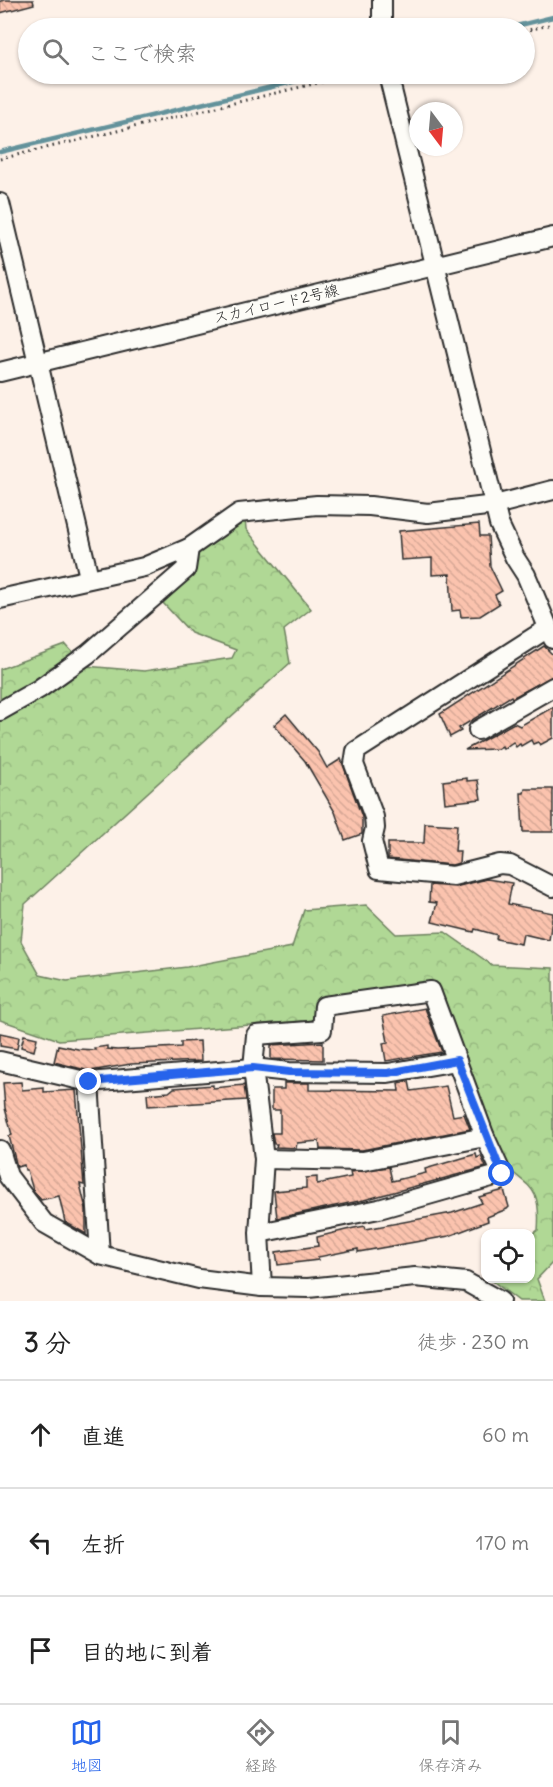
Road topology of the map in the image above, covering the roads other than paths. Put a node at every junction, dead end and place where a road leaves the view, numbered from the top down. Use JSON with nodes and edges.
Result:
{"nodes":[{"id":1,"x":382,"y":0,"type":"edge"},
{"id":2,"x":382,"y":18,"type":"edge"},
{"id":3,"x":390,"y":84,"type":"edge"},
{"id":4,"x":0,"y":203,"type":"edge"},
{"id":5,"x":553,"y":237,"type":"edge"},
{"id":6,"x":435,"y":266,"type":"junction"},
{"id":7,"x":39,"y":361,"type":"junction"},
{"id":8,"x":0,"y":372,"type":"edge"},
{"id":9,"x":553,"y":490,"type":"edge"},
{"id":10,"x":495,"y":505,"type":"junction"},
{"id":11,"x":189,"y":548,"type":"junction"},
{"id":12,"x":89,"y":577,"type":"junction"},
{"id":13,"x":0,"y":599,"type":"edge"},
{"id":14,"x":550,"y":633,"type":"edge"},
{"id":15,"x":553,"y":687,"type":"edge"},
{"id":16,"x":0,"y":711,"type":"edge"},
{"id":17,"x":478,"y":730,"type":"dead end"},
{"id":18,"x":553,"y":887,"type":"edge"},
{"id":19,"x":457,"y":1060,"type":"junction"},
{"id":20,"x":0,"y":1061,"type":"edge"},
{"id":21,"x":253,"y":1068,"type":"junction"},
{"id":22,"x":89,"y":1082,"type":"junction"},
{"id":23,"x":485,"y":1137,"type":"junction"},
{"id":24,"x":0,"y":1150,"type":"edge"},
{"id":25,"x":264,"y":1159,"type":"junction"},
{"id":26,"x":259,"y":1233,"type":"junction"},
{"id":27,"x":100,"y":1255,"type":"junction"},
{"id":28,"x":262,"y":1287,"type":"junction"},
{"id":29,"x":500,"y":1301,"type":"edge"}],
"edges":[{"from":1,"to":2,"type":"street"},
{"from":3,"to":6,"type":"street"},
{"from":4,"to":7,"type":"street"},
{"from":5,"to":6,"type":"street","name":"スカイロード2号線"},
{"from":6,"to":7,"type":"street","name":"スカイロード2号線"},
{"from":6,"to":10,"type":"street"},
{"from":7,"to":8,"type":"street","name":"スカイロード2号線"},
{"from":7,"to":12,"type":"street"},
{"from":9,"to":10,"type":"street"},
{"from":10,"to":11,"type":"street"},
{"from":10,"to":14,"type":"street"},
{"from":11,"to":12,"type":"street"},
{"from":11,"to":16,"type":"street"},
{"from":12,"to":13,"type":"street"},
{"from":14,"to":18,"type":"street"},
{"from":15,"to":17,"type":"street"},
{"from":19,"to":21,"type":"street"},
{"from":19,"to":21,"type":"street"},
{"from":19,"to":23,"type":"street"},
{"from":20,"to":22,"type":"street"},
{"from":21,"to":22,"type":"street"},
{"from":21,"to":25,"type":"street"},
{"from":22,"to":27,"type":"street"},
{"from":23,"to":25,"type":"street"},
{"from":23,"to":26,"type":"street"},
{"from":24,"to":27,"type":"street"},
{"from":25,"to":26,"type":"street"},
{"from":26,"to":28,"type":"street"},
{"from":27,"to":28,"type":"street"},
{"from":28,"to":29,"type":"street"}]}
